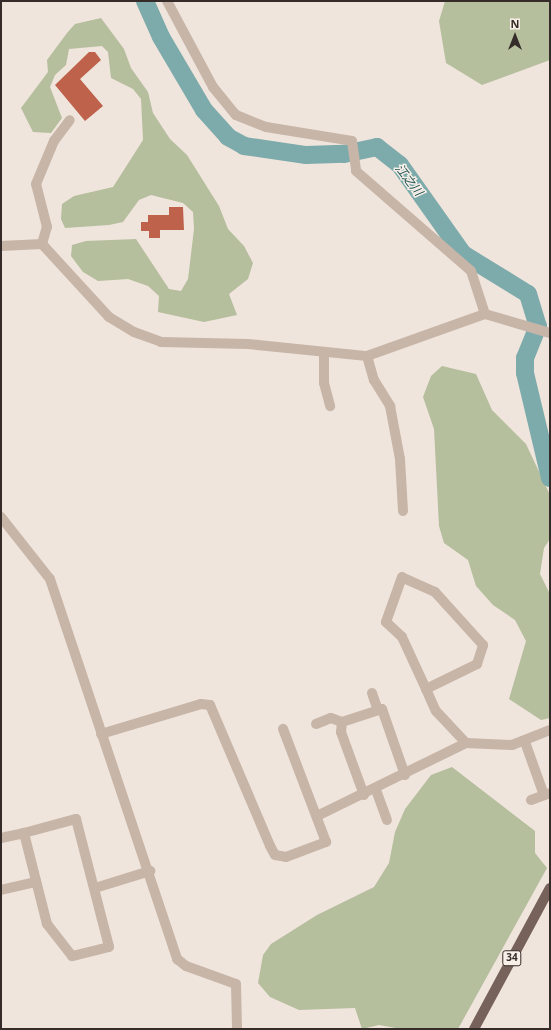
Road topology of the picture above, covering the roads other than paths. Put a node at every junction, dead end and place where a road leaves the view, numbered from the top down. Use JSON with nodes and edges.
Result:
{"nodes":[{"id":1,"x":167,"y":1,"type":"edge"},
{"id":2,"x":70,"y":120,"type":"dead end"},
{"id":3,"x":42,"y":244,"type":"junction"},
{"id":4,"x":1,"y":246,"type":"edge"},
{"id":5,"x":485,"y":314,"type":"junction"},
{"id":6,"x":550,"y":333,"type":"edge"},
{"id":7,"x":324,"y":352,"type":"junction"},
{"id":8,"x":367,"y":356,"type":"junction"},
{"id":9,"x":330,"y":406,"type":"dead end"},
{"id":10,"x":403,"y":511,"type":"dead end"},
{"id":11,"x":1,"y":517,"type":"edge"},
{"id":12,"x":426,"y":689,"type":"junction"},
{"id":13,"x":372,"y":693,"type":"dead end"},
{"id":14,"x":378,"y":710,"type":"junction"},
{"id":15,"x":342,"y":722,"type":"junction"},
{"id":16,"x":316,"y":724,"type":"dead end"},
{"id":17,"x":283,"y":729,"type":"dead end"},
{"id":18,"x":550,"y":730,"type":"edge"},
{"id":19,"x":101,"y":734,"type":"junction"},
{"id":20,"x":525,"y":742,"type":"junction"},
{"id":21,"x":466,"y":743,"type":"junction"},
{"id":22,"x":405,"y":775,"type":"junction"},
{"id":23,"x":376,"y":790,"type":"junction"},
{"id":24,"x":547,"y":794,"type":"edge"},
{"id":25,"x":364,"y":795,"type":"junction"},
{"id":26,"x":531,"y":800,"type":"dead end"},
{"id":27,"x":317,"y":816,"type":"junction"},
{"id":28,"x":387,"y":820,"type":"dead end"},
{"id":29,"x":24,"y":832,"type":"junction"},
{"id":30,"x":1,"y":838,"type":"edge"},
{"id":31,"x":150,"y":871,"type":"junction"},
{"id":32,"x":36,"y":882,"type":"junction"},
{"id":33,"x":95,"y":888,"type":"junction"},
{"id":34,"x":550,"y":888,"type":"edge"},
{"id":35,"x":1,"y":890,"type":"edge"},
{"id":36,"x":237,"y":1029,"type":"edge"},
{"id":37,"x":474,"y":1029,"type":"edge"}],
"edges":[{"from":1,"to":5,"type":"street"},
{"from":2,"to":3,"type":"street"},
{"from":3,"to":4,"type":"street"},
{"from":3,"to":7,"type":"street"},
{"from":5,"to":6,"type":"street"},
{"from":5,"to":8,"type":"street"},
{"from":7,"to":8,"type":"street"},
{"from":7,"to":9,"type":"street"},
{"from":8,"to":10,"type":"street"},
{"from":11,"to":19,"type":"street"},
{"from":12,"to":12,"type":"street"},
{"from":12,"to":21,"type":"street"},
{"from":13,"to":14,"type":"street"},
{"from":14,"to":15,"type":"street"},
{"from":14,"to":22,"type":"street"},
{"from":15,"to":16,"type":"street"},
{"from":15,"to":25,"type":"street"},
{"from":17,"to":27,"type":"street"},
{"from":18,"to":20,"type":"street"},
{"from":19,"to":27,"type":"street"},
{"from":19,"to":31,"type":"street"},
{"from":20,"to":21,"type":"street"},
{"from":20,"to":24,"type":"street"},
{"from":21,"to":22,"type":"street"},
{"from":22,"to":23,"type":"street"},
{"from":23,"to":25,"type":"street"},
{"from":23,"to":28,"type":"street"},
{"from":24,"to":26,"type":"street"},
{"from":25,"to":27,"type":"street"},
{"from":29,"to":30,"type":"street"},
{"from":29,"to":32,"type":"street"},
{"from":29,"to":33,"type":"street"},
{"from":31,"to":33,"type":"street"},
{"from":31,"to":36,"type":"street"},
{"from":32,"to":33,"type":"street"},
{"from":32,"to":35,"type":"street"},
{"from":34,"to":37,"type":"main road","number":"34"}]}
